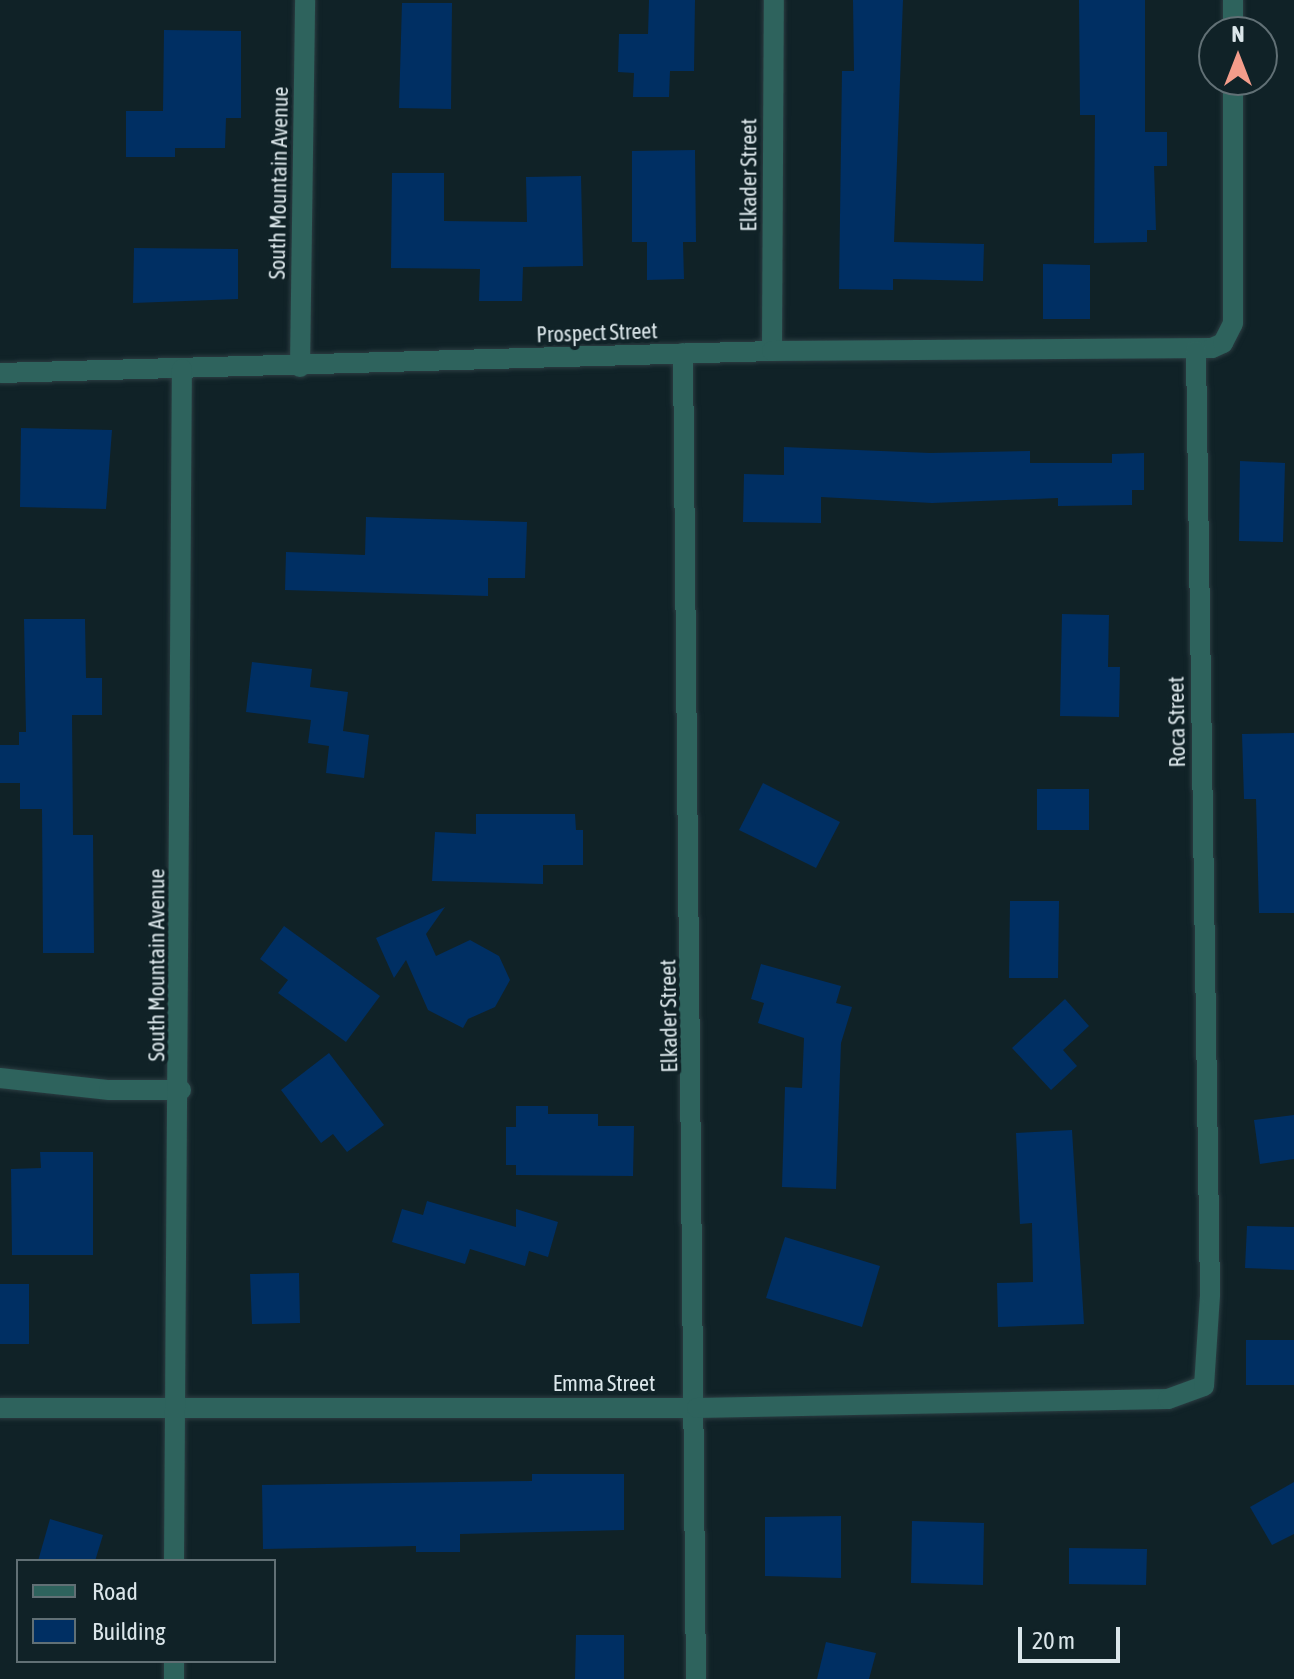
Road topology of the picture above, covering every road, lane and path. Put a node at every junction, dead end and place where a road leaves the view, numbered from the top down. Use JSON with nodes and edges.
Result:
{"nodes":[{"id":1,"x":305,"y":0,"type":"edge"},
{"id":2,"x":774,"y":0,"type":"edge"},
{"id":3,"x":1233,"y":96,"type":"edge"},
{"id":4,"x":772,"y":351,"type":"junction"},
{"id":5,"x":1196,"y":351,"type":"junction"},
{"id":6,"x":683,"y":353,"type":"junction"},
{"id":7,"x":300,"y":367,"type":"junction"},
{"id":8,"x":182,"y":369,"type":"junction"},
{"id":9,"x":0,"y":373,"type":"edge"},
{"id":10,"x":0,"y":1078,"type":"edge"},
{"id":11,"x":181,"y":1090,"type":"junction"},
{"id":12,"x":1204,"y":1386,"type":"joint"},
{"id":13,"x":174,"y":1407,"type":"junction"},
{"id":14,"x":0,"y":1408,"type":"edge"},
{"id":15,"x":697,"y":1408,"type":"junction"},
{"id":16,"x":174,"y":1559,"type":"edge"},
{"id":17,"x":696,"y":1679,"type":"edge"}],
"edges":[{"from":1,"to":7,"type":"street","name":"South Mountain Avenue"},
{"from":2,"to":4,"type":"street","name":"Elkader Street"},
{"from":3,"to":5,"type":"street"},
{"from":4,"to":5,"type":"street","name":"Prospect Street"},
{"from":4,"to":6,"type":"street","name":"Prospect Street"},
{"from":5,"to":12,"type":"street","name":"Roca Street"},
{"from":6,"to":7,"type":"street","name":"Prospect Street"},
{"from":6,"to":15,"type":"street","name":"Elkader Street"},
{"from":7,"to":8,"type":"street","name":"Prospect Street"},
{"from":8,"to":9,"type":"street","name":"Prospect Street"},
{"from":8,"to":11,"type":"street","name":"South Mountain Avenue"},
{"from":10,"to":11,"type":"street"},
{"from":11,"to":13,"type":"street","name":"South Mountain Avenue"},
{"from":12,"to":15,"type":"street","name":"Emma Street"},
{"from":13,"to":14,"type":"street","name":"Emma Street"},
{"from":13,"to":15,"type":"street","name":"Emma Street"},
{"from":13,"to":16,"type":"street","name":"South Mountain Avenue"},
{"from":15,"to":17,"type":"street","name":"Elkader Street"}]}
